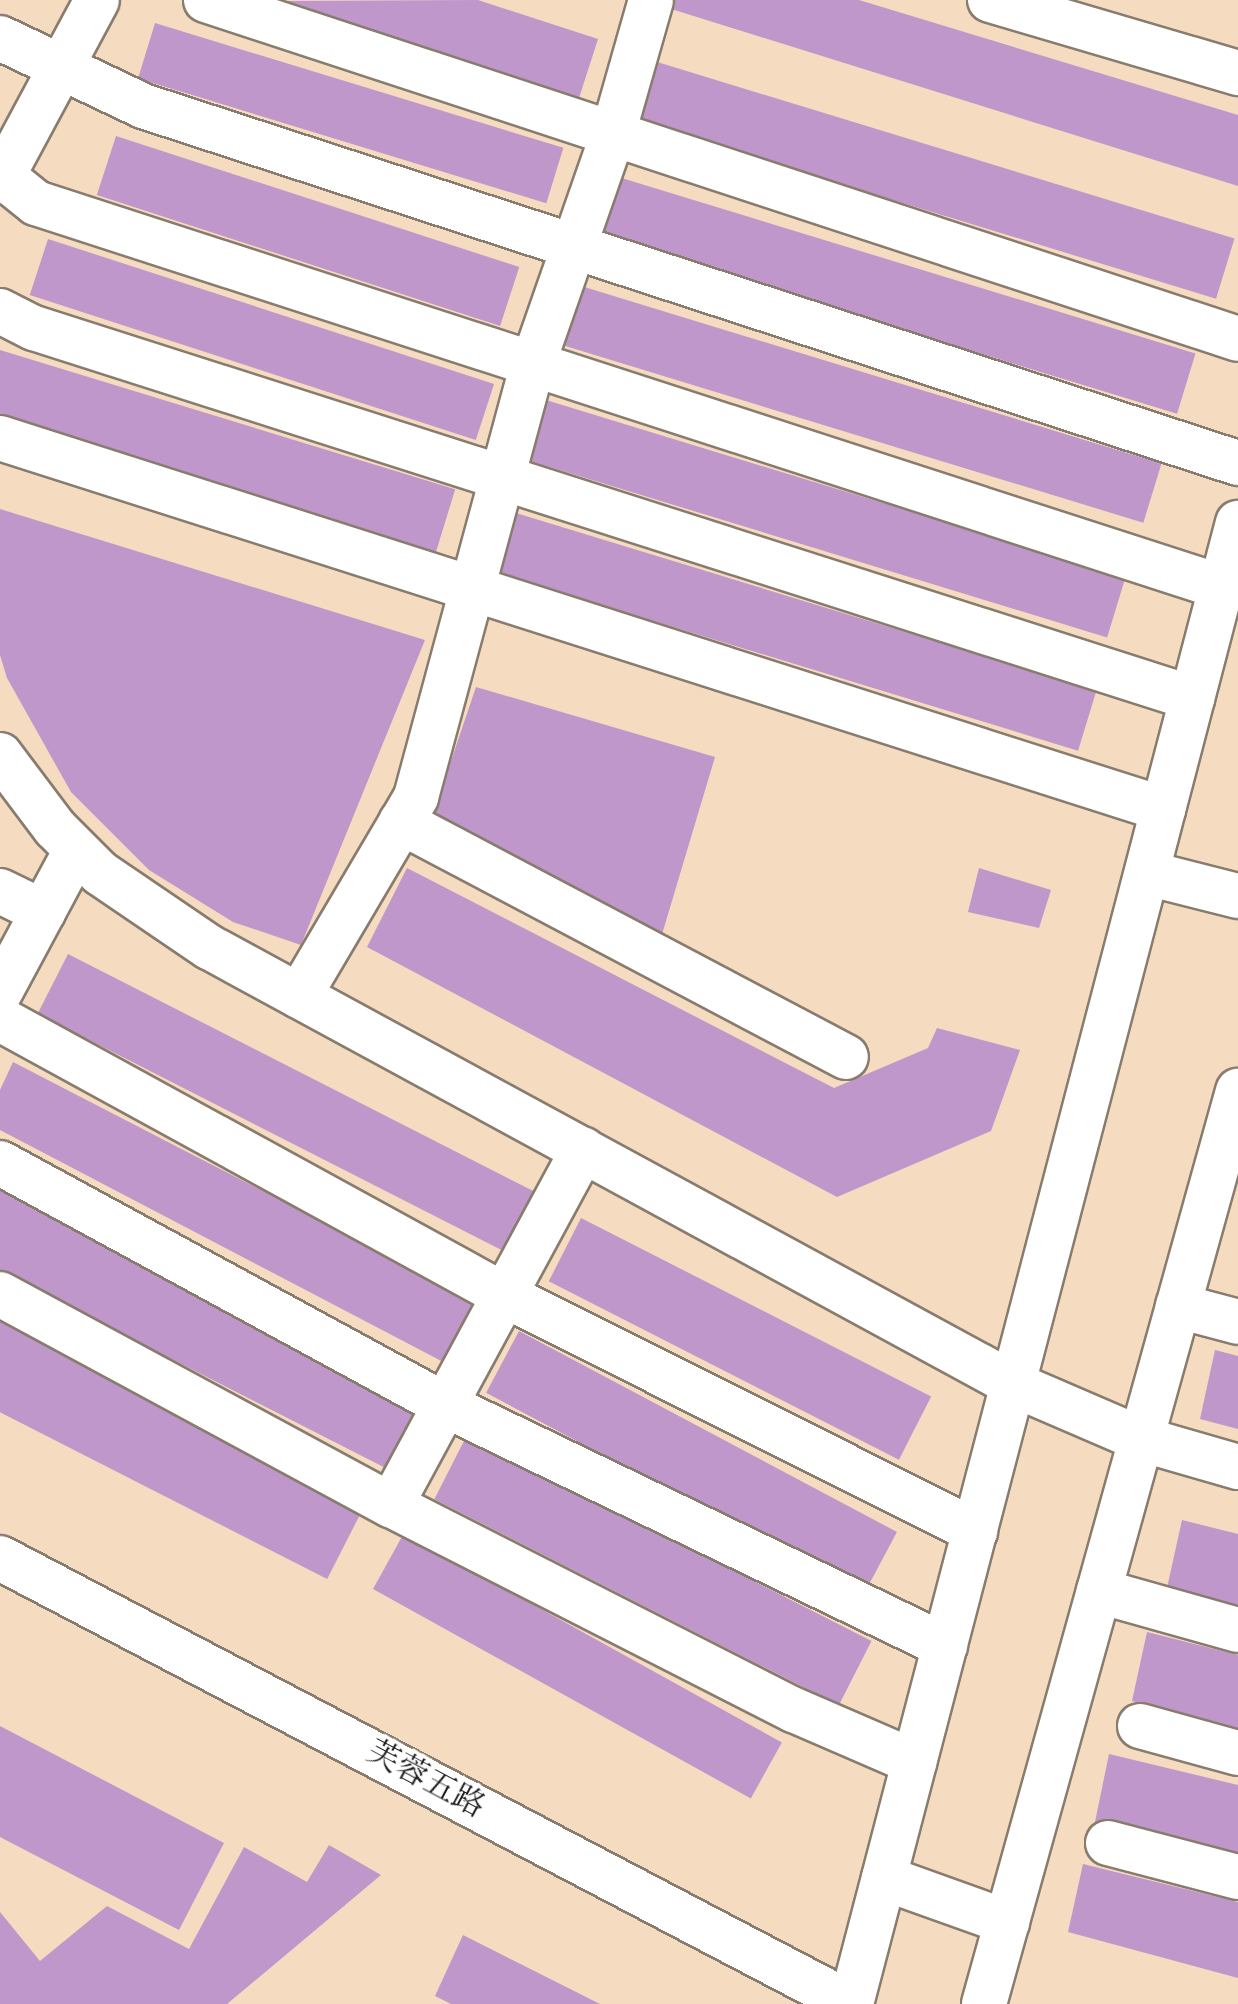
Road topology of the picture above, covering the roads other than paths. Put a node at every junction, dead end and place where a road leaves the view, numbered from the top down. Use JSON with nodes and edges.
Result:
{"nodes":[{"id":1,"x":97,"y":0,"type":"edge"},
{"id":2,"x":206,"y":0,"type":"edge"},
{"id":3,"x":651,"y":0,"type":"edge"},
{"id":4,"x":990,"y":0,"type":"edge"},
{"id":5,"x":0,"y":38,"type":"edge"},
{"id":6,"x":61,"y":67,"type":"junction"},
{"id":7,"x":1238,"y":73,"type":"edge"},
{"id":8,"x":612,"y":137,"type":"junction"},
{"id":9,"x":1,"y":177,"type":"edge"},
{"id":10,"x":573,"y":246,"type":"junction"},
{"id":11,"x":0,"y":311,"type":"edge"},
{"id":12,"x":1238,"y":339,"type":"edge"},
{"id":13,"x":534,"y":361,"type":"junction"},
{"id":14,"x":0,"y":438,"type":"edge"},
{"id":15,"x":1238,"y":463,"type":"edge"},
{"id":16,"x":503,"y":478,"type":"junction"},
{"id":17,"x":1238,"y":523,"type":"edge"},
{"id":18,"x":1221,"y":587,"type":"junction"},
{"id":19,"x":475,"y":590,"type":"junction"},
{"id":20,"x":1192,"y":698,"type":"junction"},
{"id":21,"x":0,"y":755,"type":"edge"},
{"id":22,"x":1163,"y":809,"type":"junction"},
{"id":23,"x":401,"y":822,"type":"junction"},
{"id":24,"x":76,"y":850,"type":"junction"},
{"id":25,"x":1147,"y":873,"type":"junction"},
{"id":26,"x":0,"y":891,"type":"edge"},
{"id":27,"x":1238,"y":896,"type":"edge"},
{"id":28,"x":43,"y":912,"type":"junction"},
{"id":29,"x":0,"y":992,"type":"edge"},
{"id":30,"x":299,"y":996,"type":"junction"},
{"id":31,"x":0,"y":1019,"type":"edge"},
{"id":32,"x":846,"y":1057,"type":"dead end"},
{"id":33,"x":1238,"y":1091,"type":"edge"},
{"id":34,"x":583,"y":1150,"type":"junction"},
{"id":35,"x":0,"y":1163,"type":"edge"},
{"id":36,"x":1224,"y":1196,"type":"edge"},
{"id":37,"x":0,"y":1294,"type":"edge"},
{"id":38,"x":504,"y":1295,"type":"junction"},
{"id":39,"x":1178,"y":1306,"type":"junction"},
{"id":40,"x":1238,"y":1322,"type":"edge"},
{"id":41,"x":1013,"y":1384,"type":"junction"},
{"id":42,"x":445,"y":1405,"type":"junction"},
{"id":43,"x":1141,"y":1439,"type":"junction"},
{"id":44,"x":1238,"y":1467,"type":"edge"},
{"id":45,"x":391,"y":1505,"type":"junction"},
{"id":46,"x":975,"y":1531,"type":"junction"},
{"id":47,"x":0,"y":1558,"type":"edge"},
{"id":48,"x":1099,"y":1591,"type":"junction"},
{"id":49,"x":1238,"y":1630,"type":"edge"},
{"id":50,"x":945,"y":1646,"type":"junction"},
{"id":51,"x":1140,"y":1726,"type":"dead end"},
{"id":52,"x":1238,"y":1753,"type":"edge"},
{"id":53,"x":914,"y":1762,"type":"junction"},
{"id":54,"x":1108,"y":1843,"type":"dead end"},
{"id":55,"x":1238,"y":1877,"type":"edge"},
{"id":56,"x":884,"y":1878,"type":"junction"},
{"id":57,"x":1007,"y":1922,"type":"junction"},
{"id":58,"x":851,"y":2004,"type":"edge"},
{"id":59,"x":984,"y":2004,"type":"edge"}],
"edges":[{"from":1,"to":6,"type":"street"},
{"from":2,"to":8,"type":"street"},
{"from":3,"to":8,"type":"street"},
{"from":4,"to":7,"type":"street"},
{"from":5,"to":6,"type":"street"},
{"from":6,"to":9,"type":"street"},
{"from":6,"to":10,"type":"street"},
{"from":8,"to":10,"type":"street"},
{"from":8,"to":12,"type":"street"},
{"from":9,"to":13,"type":"street"},
{"from":10,"to":13,"type":"street"},
{"from":10,"to":15,"type":"street"},
{"from":11,"to":16,"type":"street"},
{"from":13,"to":16,"type":"street"},
{"from":13,"to":18,"type":"street"},
{"from":14,"to":19,"type":"street"},
{"from":16,"to":19,"type":"street"},
{"from":16,"to":20,"type":"street"},
{"from":17,"to":18,"type":"street"},
{"from":18,"to":20,"type":"street"},
{"from":19,"to":22,"type":"street"},
{"from":19,"to":23,"type":"street"},
{"from":20,"to":22,"type":"street"},
{"from":21,"to":24,"type":"street"},
{"from":22,"to":25,"type":"street"},
{"from":23,"to":30,"type":"street"},
{"from":23,"to":32,"type":"street"},
{"from":24,"to":28,"type":"street"},
{"from":24,"to":30,"type":"street"},
{"from":25,"to":27,"type":"street"},
{"from":25,"to":41,"type":"street"},
{"from":26,"to":28,"type":"street"},
{"from":28,"to":29,"type":"street"},
{"from":30,"to":34,"type":"street"},
{"from":31,"to":38,"type":"street"},
{"from":33,"to":36,"type":"street"},
{"from":34,"to":38,"type":"street"},
{"from":34,"to":41,"type":"street"},
{"from":35,"to":42,"type":"street"},
{"from":36,"to":39,"type":"street"},
{"from":37,"to":45,"type":"street"},
{"from":38,"to":42,"type":"street"},
{"from":38,"to":46,"type":"street"},
{"from":39,"to":40,"type":"street"},
{"from":39,"to":43,"type":"street"},
{"from":41,"to":43,"type":"street"},
{"from":41,"to":46,"type":"street"},
{"from":42,"to":45,"type":"street"},
{"from":42,"to":50,"type":"street"},
{"from":43,"to":44,"type":"street"},
{"from":43,"to":48,"type":"street"},
{"from":45,"to":53,"type":"street"},
{"from":46,"to":50,"type":"street"},
{"from":47,"to":58,"type":"street","name":"芙蓉五路"},
{"from":48,"to":49,"type":"street"},
{"from":48,"to":57,"type":"street"},
{"from":50,"to":53,"type":"street"},
{"from":51,"to":52,"type":"street"},
{"from":53,"to":56,"type":"street"},
{"from":54,"to":55,"type":"street"},
{"from":56,"to":57,"type":"street"},
{"from":56,"to":58,"type":"street"},
{"from":57,"to":59,"type":"street"}]}
